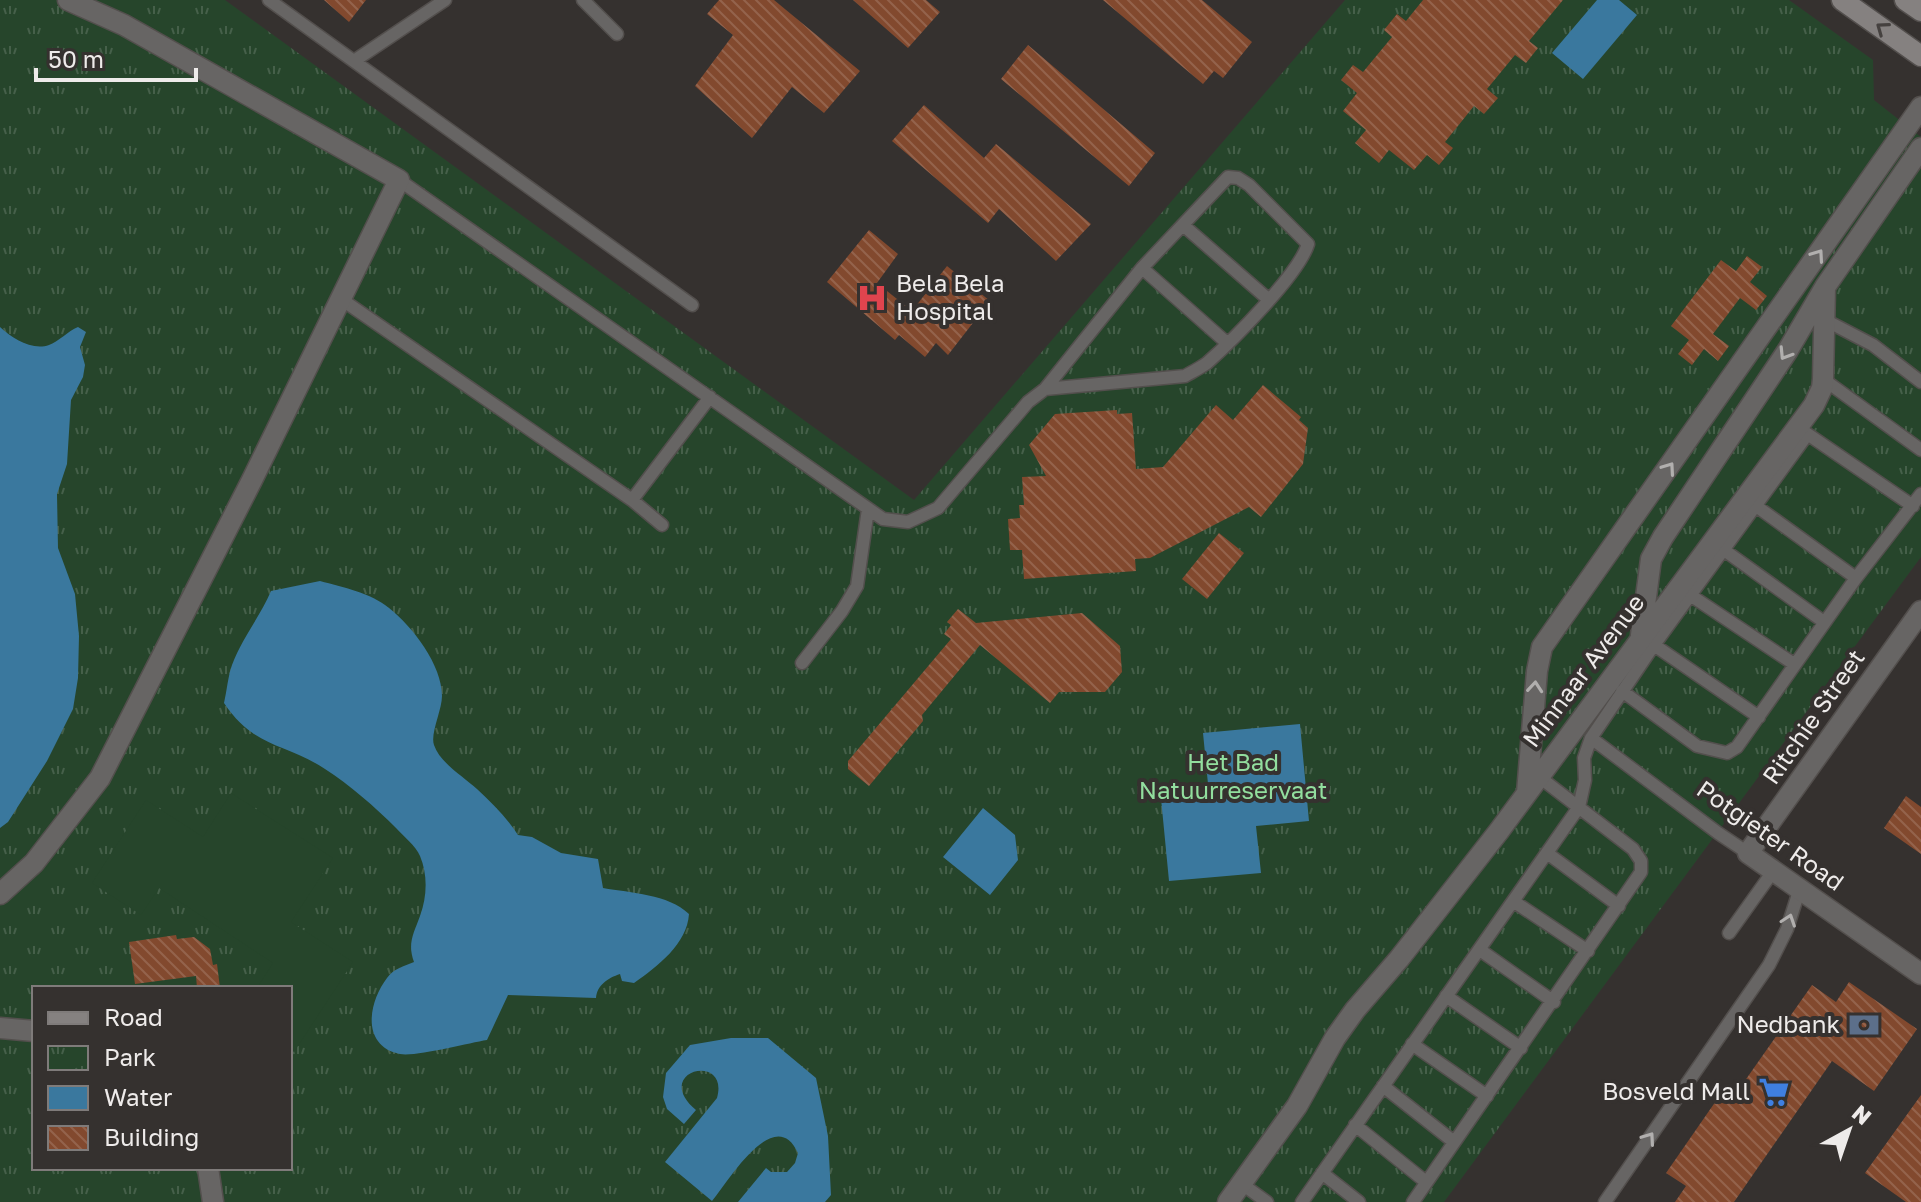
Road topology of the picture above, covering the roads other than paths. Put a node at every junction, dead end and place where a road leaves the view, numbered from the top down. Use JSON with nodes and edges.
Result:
{"nodes":[{"id":1,"x":68,"y":0,"type":"edge"},
{"id":2,"x":269,"y":0,"type":"edge"},
{"id":3,"x":445,"y":0,"type":"edge"},
{"id":4,"x":583,"y":0,"type":"edge"},
{"id":5,"x":1842,"y":0,"type":"edge"},
{"id":6,"x":1905,"y":0,"type":"edge"},
{"id":7,"x":1921,"y":11,"type":"edge"},
{"id":8,"x":617,"y":34,"type":"dead end"},
{"id":9,"x":1921,"y":56,"type":"edge"},
{"id":10,"x":354,"y":61,"type":"junction"},
{"id":11,"x":1921,"y":107,"type":"edge"},
{"id":12,"x":1921,"y":148,"type":"edge"},
{"id":13,"x":399,"y":180,"type":"junction"},
{"id":14,"x":1183,"y":225,"type":"junction"},
{"id":15,"x":1142,"y":268,"type":"junction"},
{"id":16,"x":1825,"y":287,"type":"junction"},
{"id":17,"x":341,"y":299,"type":"junction"},
{"id":18,"x":1268,"y":299,"type":"junction"},
{"id":19,"x":692,"y":305,"type":"dead end"},
{"id":20,"x":1823,"y":319,"type":"junction"},
{"id":21,"x":1227,"y":343,"type":"junction"},
{"id":22,"x":1823,"y":379,"type":"junction"},
{"id":23,"x":1921,"y":382,"type":"edge"},
{"id":24,"x":1045,"y":389,"type":"junction"},
{"id":25,"x":710,"y":397,"type":"junction"},
{"id":26,"x":1802,"y":431,"type":"junction"},
{"id":27,"x":1921,"y":450,"type":"edge"},
{"id":28,"x":1921,"y":494,"type":"edge"},
{"id":29,"x":632,"y":500,"type":"junction"},
{"id":30,"x":1756,"y":506,"type":"junction"},
{"id":31,"x":1913,"y":506,"type":"junction"},
{"id":32,"x":868,"y":509,"type":"junction"},
{"id":33,"x":662,"y":525,"type":"dead end"},
{"id":34,"x":1724,"y":550,"type":"junction"},
{"id":35,"x":1856,"y":578,"type":"junction"},
{"id":36,"x":1690,"y":595,"type":"junction"},
{"id":37,"x":1921,"y":611,"type":"edge"},
{"id":38,"x":1824,"y":622,"type":"junction"},
{"id":39,"x":1647,"y":642,"type":"junction"},
{"id":40,"x":802,"y":663,"type":"dead end"},
{"id":41,"x":1794,"y":664,"type":"junction"},
{"id":42,"x":1622,"y":691,"type":"junction"},
{"id":43,"x":1759,"y":717,"type":"junction"},
{"id":44,"x":1591,"y":738,"type":"junction"},
{"id":45,"x":1532,"y":784,"type":"junction"},
{"id":46,"x":1579,"y":807,"type":"junction"},
{"id":47,"x":1547,"y":853,"type":"junction"},
{"id":48,"x":1748,"y":853,"type":"junction"},
{"id":49,"x":1774,"y":870,"type":"junction"},
{"id":50,"x":1800,"y":888,"type":"junction"},
{"id":51,"x":0,"y":894,"type":"edge"},
{"id":52,"x":1513,"y":901,"type":"junction"},
{"id":53,"x":1619,"y":906,"type":"junction"},
{"id":54,"x":1729,"y":933,"type":"dead end"},
{"id":55,"x":1480,"y":950,"type":"junction"},
{"id":56,"x":1588,"y":951,"type":"junction"},
{"id":57,"x":1921,"y":974,"type":"edge"},
{"id":58,"x":1446,"y":996,"type":"junction"},
{"id":59,"x":1554,"y":1002,"type":"junction"},
{"id":60,"x":0,"y":1028,"type":"edge"},
{"id":61,"x":32,"y":1031,"type":"edge"},
{"id":62,"x":1412,"y":1044,"type":"junction"},
{"id":63,"x":1521,"y":1048,"type":"junction"},
{"id":64,"x":1383,"y":1086,"type":"junction"},
{"id":65,"x":1487,"y":1096,"type":"junction"},
{"id":66,"x":1355,"y":1125,"type":"junction"},
{"id":67,"x":1454,"y":1142,"type":"junction"},
{"id":68,"x":208,"y":1170,"type":"edge"},
{"id":69,"x":1322,"y":1173,"type":"junction"},
{"id":70,"x":1426,"y":1182,"type":"junction"},
{"id":71,"x":1242,"y":1184,"type":"junction"},
{"id":72,"x":213,"y":1202,"type":"edge"},
{"id":73,"x":1228,"y":1202,"type":"edge"},
{"id":74,"x":1267,"y":1202,"type":"edge"},
{"id":75,"x":1302,"y":1202,"type":"edge"},
{"id":76,"x":1359,"y":1202,"type":"edge"},
{"id":77,"x":1413,"y":1202,"type":"edge"},
{"id":78,"x":1605,"y":1202,"type":"edge"}],
"edges":[{"from":1,"to":13,"type":"street"},
{"from":2,"to":10,"type":"lane"},
{"from":3,"to":10,"type":"lane"},
{"from":4,"to":8,"type":"lane"},
{"from":9,"to":5,"type":"main road","one_way":true},
{"from":6,"to":7,"type":"main road"},
{"from":10,"to":19,"type":"lane"},
{"from":45,"to":11,"type":"street","one_way":true},
{"from":12,"to":16,"type":"street"},
{"from":13,"to":17,"type":"street"},
{"from":13,"to":25,"type":"lane"},
{"from":14,"to":15,"type":"lane"},
{"from":14,"to":18,"type":"lane"},
{"from":14,"to":18,"type":"lane"},
{"from":15,"to":21,"type":"lane"},
{"from":15,"to":24,"type":"lane"},
{"from":16,"to":20,"type":"street","name":"Minnaar Avenue"},
{"from":16,"to":39,"type":"street","one_way":true},
{"from":17,"to":29,"type":"lane"},
{"from":17,"to":51,"type":"street"},
{"from":18,"to":21,"type":"lane"},
{"from":20,"to":22,"type":"street","name":"Minnaar Avenue"},
{"from":20,"to":23,"type":"lane"},
{"from":21,"to":24,"type":"lane"},
{"from":22,"to":26,"type":"street","name":"Minnaar Avenue"},
{"from":22,"to":27,"type":"lane"},
{"from":24,"to":32,"type":"lane"},
{"from":25,"to":29,"type":"lane"},
{"from":25,"to":32,"type":"lane"},
{"from":26,"to":30,"type":"lane"},
{"from":26,"to":31,"type":"lane"},
{"from":26,"to":39,"type":"street","name":"Minnaar Avenue"},
{"from":28,"to":31,"type":"lane"},
{"from":29,"to":33,"type":"lane"},
{"from":30,"to":34,"type":"lane"},
{"from":30,"to":35,"type":"lane"},
{"from":31,"to":35,"type":"lane"},
{"from":32,"to":40,"type":"lane"},
{"from":34,"to":36,"type":"lane"},
{"from":34,"to":38,"type":"lane"},
{"from":35,"to":38,"type":"lane"},
{"from":36,"to":39,"type":"lane"},
{"from":36,"to":41,"type":"lane"},
{"from":37,"to":48,"type":"street","name":"Ritchie Street"},
{"from":38,"to":41,"type":"lane"},
{"from":39,"to":42,"type":"lane"},
{"from":39,"to":43,"type":"lane"},
{"from":39,"to":45,"type":"street","name":"Minnaar Avenue"},
{"from":41,"to":43,"type":"lane"},
{"from":42,"to":43,"type":"lane"},
{"from":42,"to":44,"type":"lane"},
{"from":44,"to":46,"type":"lane"},
{"from":44,"to":48,"type":"lane","name":"Potgieter Road"},
{"from":45,"to":46,"type":"lane"},
{"from":45,"to":71,"type":"street","name":"Minnaar Avenue"},
{"from":46,"to":47,"type":"lane"},
{"from":46,"to":53,"type":"lane"},
{"from":47,"to":52,"type":"lane"},
{"from":47,"to":53,"type":"lane"},
{"from":48,"to":49,"type":"street","name":"Potgieter Road"},
{"from":49,"to":50,"type":"street","name":"Potgieter Road"},
{"from":49,"to":54,"type":"lane"},
{"from":50,"to":57,"type":"street","name":"Potgieter Road"},
{"from":78,"to":50,"type":"lane","one_way":true},
{"from":52,"to":55,"type":"lane"},
{"from":52,"to":56,"type":"lane"},
{"from":53,"to":56,"type":"lane"},
{"from":55,"to":58,"type":"lane"},
{"from":55,"to":59,"type":"lane"},
{"from":56,"to":59,"type":"lane"},
{"from":58,"to":62,"type":"lane"},
{"from":58,"to":63,"type":"lane"},
{"from":59,"to":63,"type":"lane"},
{"from":60,"to":61,"type":"street"},
{"from":62,"to":64,"type":"lane"},
{"from":62,"to":65,"type":"lane"},
{"from":63,"to":65,"type":"lane"},
{"from":64,"to":66,"type":"lane"},
{"from":64,"to":67,"type":"lane"},
{"from":65,"to":67,"type":"lane"},
{"from":66,"to":69,"type":"lane"},
{"from":66,"to":70,"type":"lane"},
{"from":67,"to":70,"type":"lane"},
{"from":68,"to":72,"type":"street"},
{"from":69,"to":75,"type":"lane"},
{"from":69,"to":76,"type":"lane"},
{"from":70,"to":77,"type":"lane"},
{"from":71,"to":73,"type":"street","name":"Minnaar Avenue"},
{"from":71,"to":74,"type":"lane"}]}
